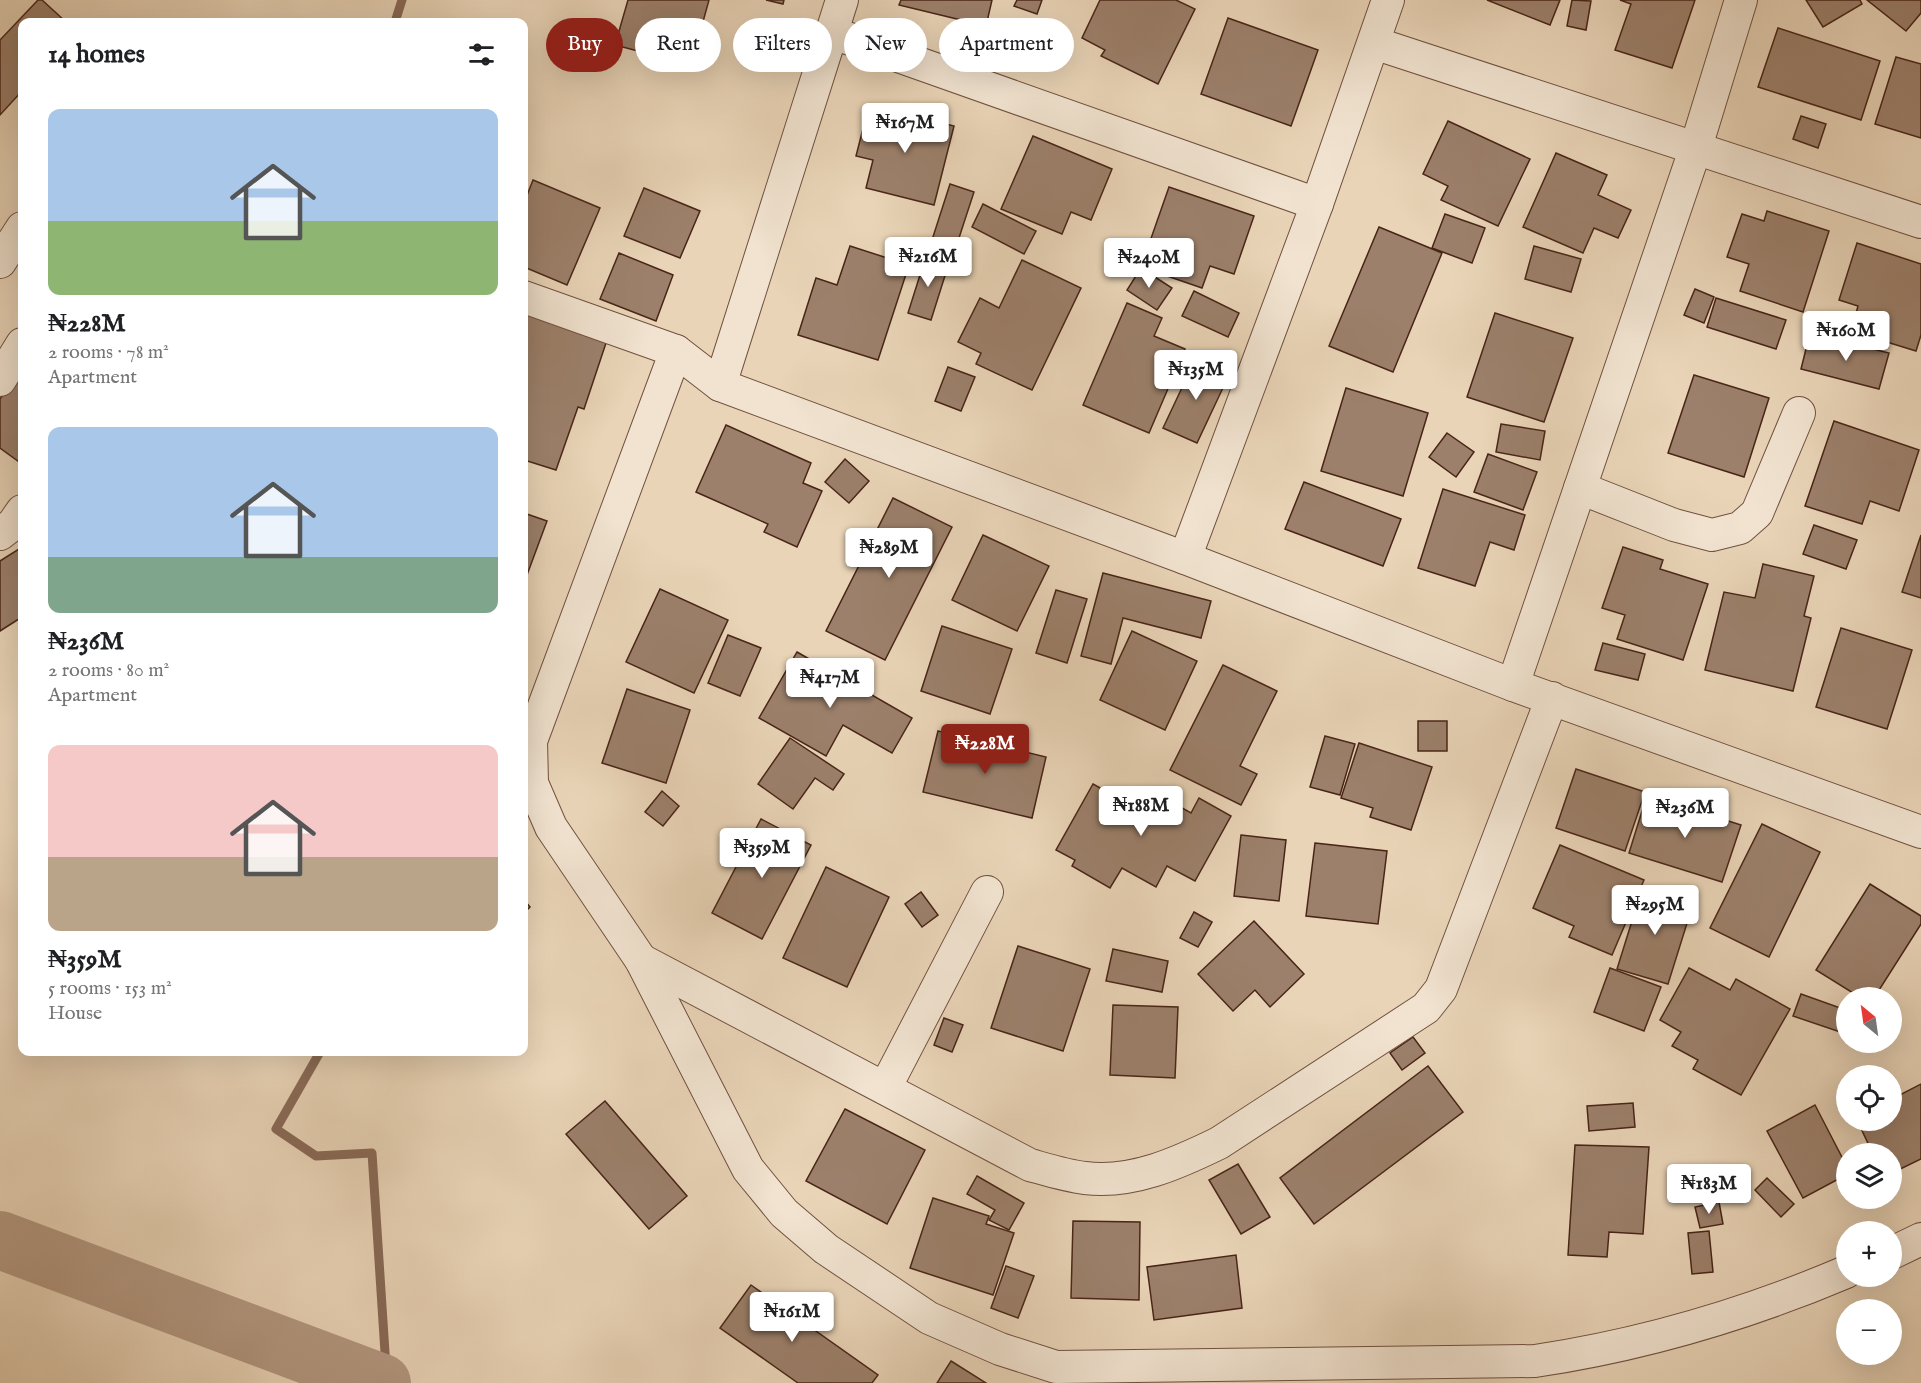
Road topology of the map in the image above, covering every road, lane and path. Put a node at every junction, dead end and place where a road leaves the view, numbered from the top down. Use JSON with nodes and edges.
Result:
{"nodes":[{"id":1,"x":842,"y":0,"type":"edge"},
{"id":2,"x":1388,"y":0,"type":"edge"},
{"id":3,"x":1741,"y":0,"type":"edge"},
{"id":4,"x":832,"y":33,"type":"joint"},
{"id":5,"x":1374,"y":43,"type":"junction"},
{"id":6,"x":820,"y":72,"type":"edge"},
{"id":7,"x":1696,"y":147,"type":"junction"},
{"id":8,"x":1317,"y":204,"type":"junction"},
{"id":9,"x":1921,"y":222,"type":"edge"},
{"id":10,"x":18,"y":234,"type":"edge"},
{"id":11,"x":0,"y":262,"type":"edge"},
{"id":12,"x":528,"y":298,"type":"edge"},
{"id":13,"x":18,"y":351,"type":"edge"},
{"id":14,"x":676,"y":351,"type":"junction"},
{"id":15,"x":0,"y":380,"type":"edge"},
{"id":16,"x":720,"y":385,"type":"junction"},
{"id":17,"x":1799,"y":413,"type":"dead end"},
{"id":18,"x":1580,"y":488,"type":"junction"},
{"id":19,"x":1185,"y":558,"type":"junction"},
{"id":20,"x":1513,"y":684,"type":"junction"},
{"id":21,"x":1552,"y":698,"type":"junction"},
{"id":22,"x":1921,"y":832,"type":"edge"},
{"id":23,"x":987,"y":892,"type":"dead end"},
{"id":24,"x":641,"y":960,"type":"junction"},
{"id":25,"x":885,"y":1088,"type":"junction"},
{"id":26,"x":1921,"y":1239,"type":"edge"},
{"id":27,"x":1902,"y":1248,"type":"edge"},
{"id":28,"x":1836,"y":1276,"type":"edge"}],
"edges":[{"from":1,"to":4,"type":"street"},
{"from":2,"to":5,"type":"street"},
{"from":3,"to":7,"type":"street"},
{"from":4,"to":8,"type":"street"},
{"from":5,"to":7,"type":"street"},
{"from":5,"to":8,"type":"street"},
{"from":6,"to":16,"type":"street"},
{"from":7,"to":9,"type":"street"},
{"from":7,"to":18,"type":"street"},
{"from":8,"to":19,"type":"street"},
{"from":10,"to":11,"type":"street"},
{"from":12,"to":14,"type":"street"},
{"from":13,"to":15,"type":"street"},
{"from":14,"to":16,"type":"street"},
{"from":14,"to":24,"type":"street"},
{"from":16,"to":19,"type":"street"},
{"from":17,"to":18,"type":"street"},
{"from":18,"to":20,"type":"street"},
{"from":19,"to":20,"type":"street"},
{"from":20,"to":21,"type":"street"},
{"from":21,"to":22,"type":"street"},
{"from":21,"to":25,"type":"street"},
{"from":23,"to":25,"type":"street"},
{"from":24,"to":25,"type":"street"},
{"from":24,"to":28,"type":"street"},
{"from":26,"to":27,"type":"street"}]}
